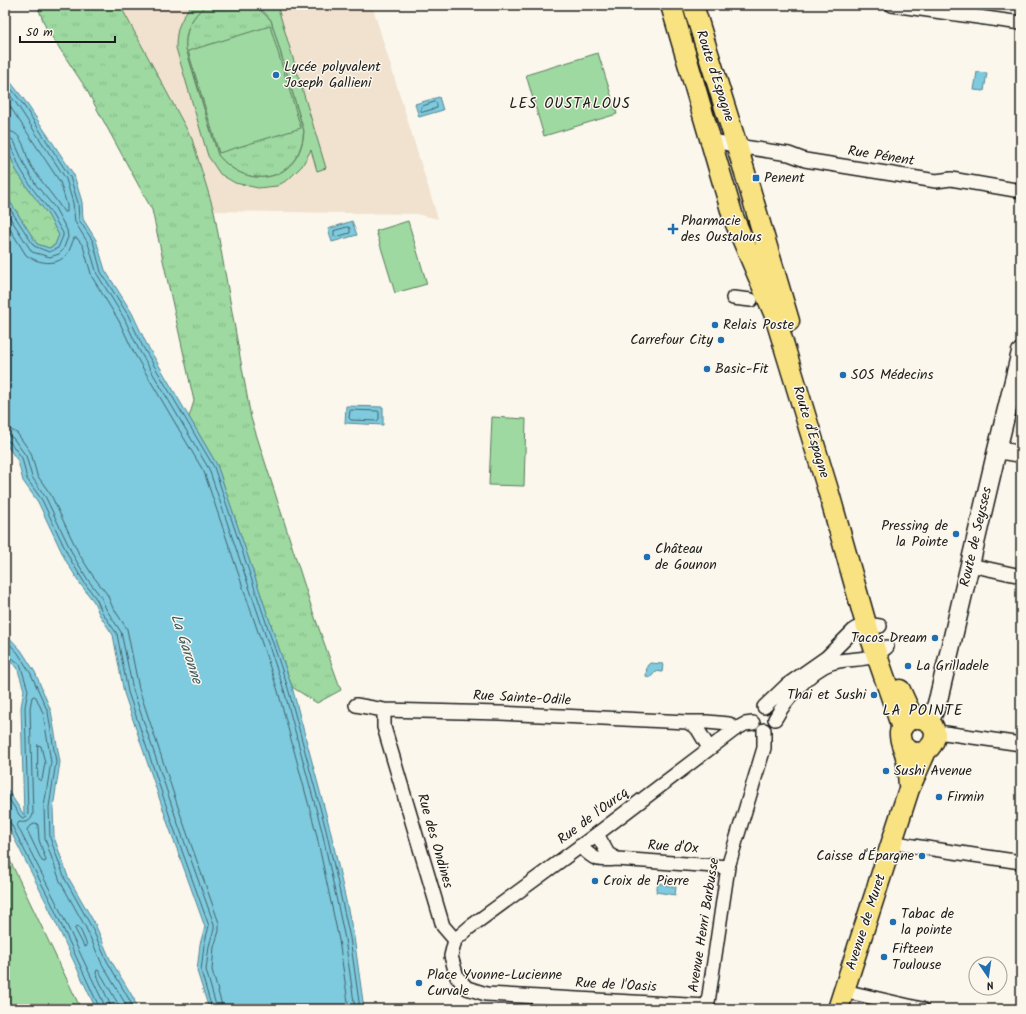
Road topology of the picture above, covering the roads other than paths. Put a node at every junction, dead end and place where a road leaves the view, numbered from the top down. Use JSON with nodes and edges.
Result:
{"nodes":[{"id":1,"x":671,"y":5,"type":"edge"},
{"id":2,"x":692,"y":5,"type":"edge"},
{"id":3,"x":892,"y":5,"type":"edge"},
{"id":4,"x":1021,"y":23,"type":"edge"},
{"id":5,"x":710,"y":140,"type":"junction"},
{"id":6,"x":737,"y":146,"type":"junction"},
{"id":7,"x":1021,"y":191,"type":"edge"},
{"id":8,"x":733,"y":298,"type":"dead end"},
{"id":9,"x":751,"y":300,"type":"dead end"},
{"id":10,"x":1021,"y":352,"type":"edge"},
{"id":11,"x":996,"y":450,"type":"junction"},
{"id":12,"x":1021,"y":454,"type":"edge"},
{"id":13,"x":970,"y":565,"type":"junction"},
{"id":14,"x":1021,"y":576,"type":"edge"},
{"id":15,"x":873,"y":625,"type":"junction"},
{"id":16,"x":882,"y":651,"type":"junction"},
{"id":17,"x":356,"y":705,"type":"dead end"},
{"id":18,"x":764,"y":707,"type":"junction"},
{"id":19,"x":384,"y":710,"type":"junction"},
{"id":20,"x":775,"y":719,"type":"junction"},
{"id":21,"x":687,"y":722,"type":"junction"},
{"id":22,"x":753,"y":723,"type":"junction"},
{"id":23,"x":917,"y":729,"type":"junction"},
{"id":24,"x":734,"y":730,"type":"junction"},
{"id":25,"x":764,"y":730,"type":"junction"},
{"id":26,"x":1021,"y":744,"type":"edge"},
{"id":27,"x":709,"y":748,"type":"junction"},
{"id":28,"x":909,"y":789,"type":"junction"},
{"id":29,"x":597,"y":834,"type":"junction"},
{"id":30,"x":892,"y":842,"type":"junction"},
{"id":31,"x":580,"y":846,"type":"junction"},
{"id":32,"x":617,"y":859,"type":"junction"},
{"id":33,"x":1021,"y":862,"type":"edge"},
{"id":34,"x":728,"y":867,"type":"junction"},
{"id":35,"x":455,"y":940,"type":"junction"},
{"id":36,"x":841,"y":1000,"type":"edge"},
{"id":37,"x":707,"y":1007,"type":"edge"},
{"id":38,"x":922,"y":1009,"type":"edge"}],
"edges":[{"from":1,"to":5,"type":"main road","name":"Route d'Espagne"},
{"from":2,"to":6,"type":"main road","name":"Route d'Espagne"},
{"from":3,"to":4,"type":"street"},
{"from":5,"to":6,"type":"street","name":"Route d'Espagne"},
{"from":5,"to":15,"type":"main road","name":"Route d'Espagne"},
{"from":6,"to":7,"type":"street","name":"Rue Pénent"},
{"from":6,"to":15,"type":"main road","name":"Route d'Espagne"},
{"from":8,"to":9,"type":"street"},
{"from":10,"to":11,"type":"main road","name":"Route de Seysses"},
{"from":11,"to":12,"type":"street"},
{"from":11,"to":13,"type":"main road","name":"Route de Seysses"},
{"from":13,"to":14,"type":"street"},
{"from":13,"to":23,"type":"main road","name":"Route de Seysses"},
{"from":15,"to":16,"type":"main road","name":"Route d'Espagne"},
{"from":15,"to":18,"type":"street"},
{"from":16,"to":20,"type":"street"},
{"from":16,"to":23,"type":"main road","name":"Route d'Espagne"},
{"from":17,"to":19,"type":"street","name":"Rue Sainte-Odile"},
{"from":18,"to":20,"type":"street"},
{"from":18,"to":22,"type":"street"},
{"from":19,"to":21,"type":"street","name":"Rue Sainte-Odile"},
{"from":19,"to":35,"type":"street","name":"Rue des Ondines"},
{"from":20,"to":25,"type":"street"},
{"from":21,"to":24,"type":"street","name":"Rue Sainte-Odile"},
{"from":21,"to":27,"type":"street"},
{"from":22,"to":24,"type":"street","name":"Rue de l'Ourcq"},
{"from":22,"to":25,"type":"street"},
{"from":23,"to":26,"type":"street"},
{"from":23,"to":28,"type":"main road","name":"Avenue de Muret"},
{"from":23,"to":28,"type":"main road","name":"Avenue de Muret"},
{"from":24,"to":27,"type":"street","name":"Rue de l'Ourcq"},
{"from":25,"to":34,"type":"street","name":"Avenue Henri Barbusse"},
{"from":27,"to":29,"type":"street","name":"Rue de l'Ourcq"},
{"from":28,"to":30,"type":"main road","name":"Avenue de Muret"},
{"from":29,"to":31,"type":"street","name":"Rue de l'Ourcq"},
{"from":29,"to":32,"type":"street"},
{"from":30,"to":33,"type":"street"},
{"from":30,"to":36,"type":"main road","name":"Avenue de Muret"},
{"from":31,"to":32,"type":"street","name":"Rue d'Ox"},
{"from":31,"to":35,"type":"street","name":"Rue de l'Ourcq"},
{"from":32,"to":34,"type":"street","name":"Rue d'Ox"},
{"from":34,"to":37,"type":"street","name":"Avenue Henri Barbusse"},
{"from":35,"to":37,"type":"street","name":"Rue de l'Oasis"},
{"from":36,"to":38,"type":"street"}]}
